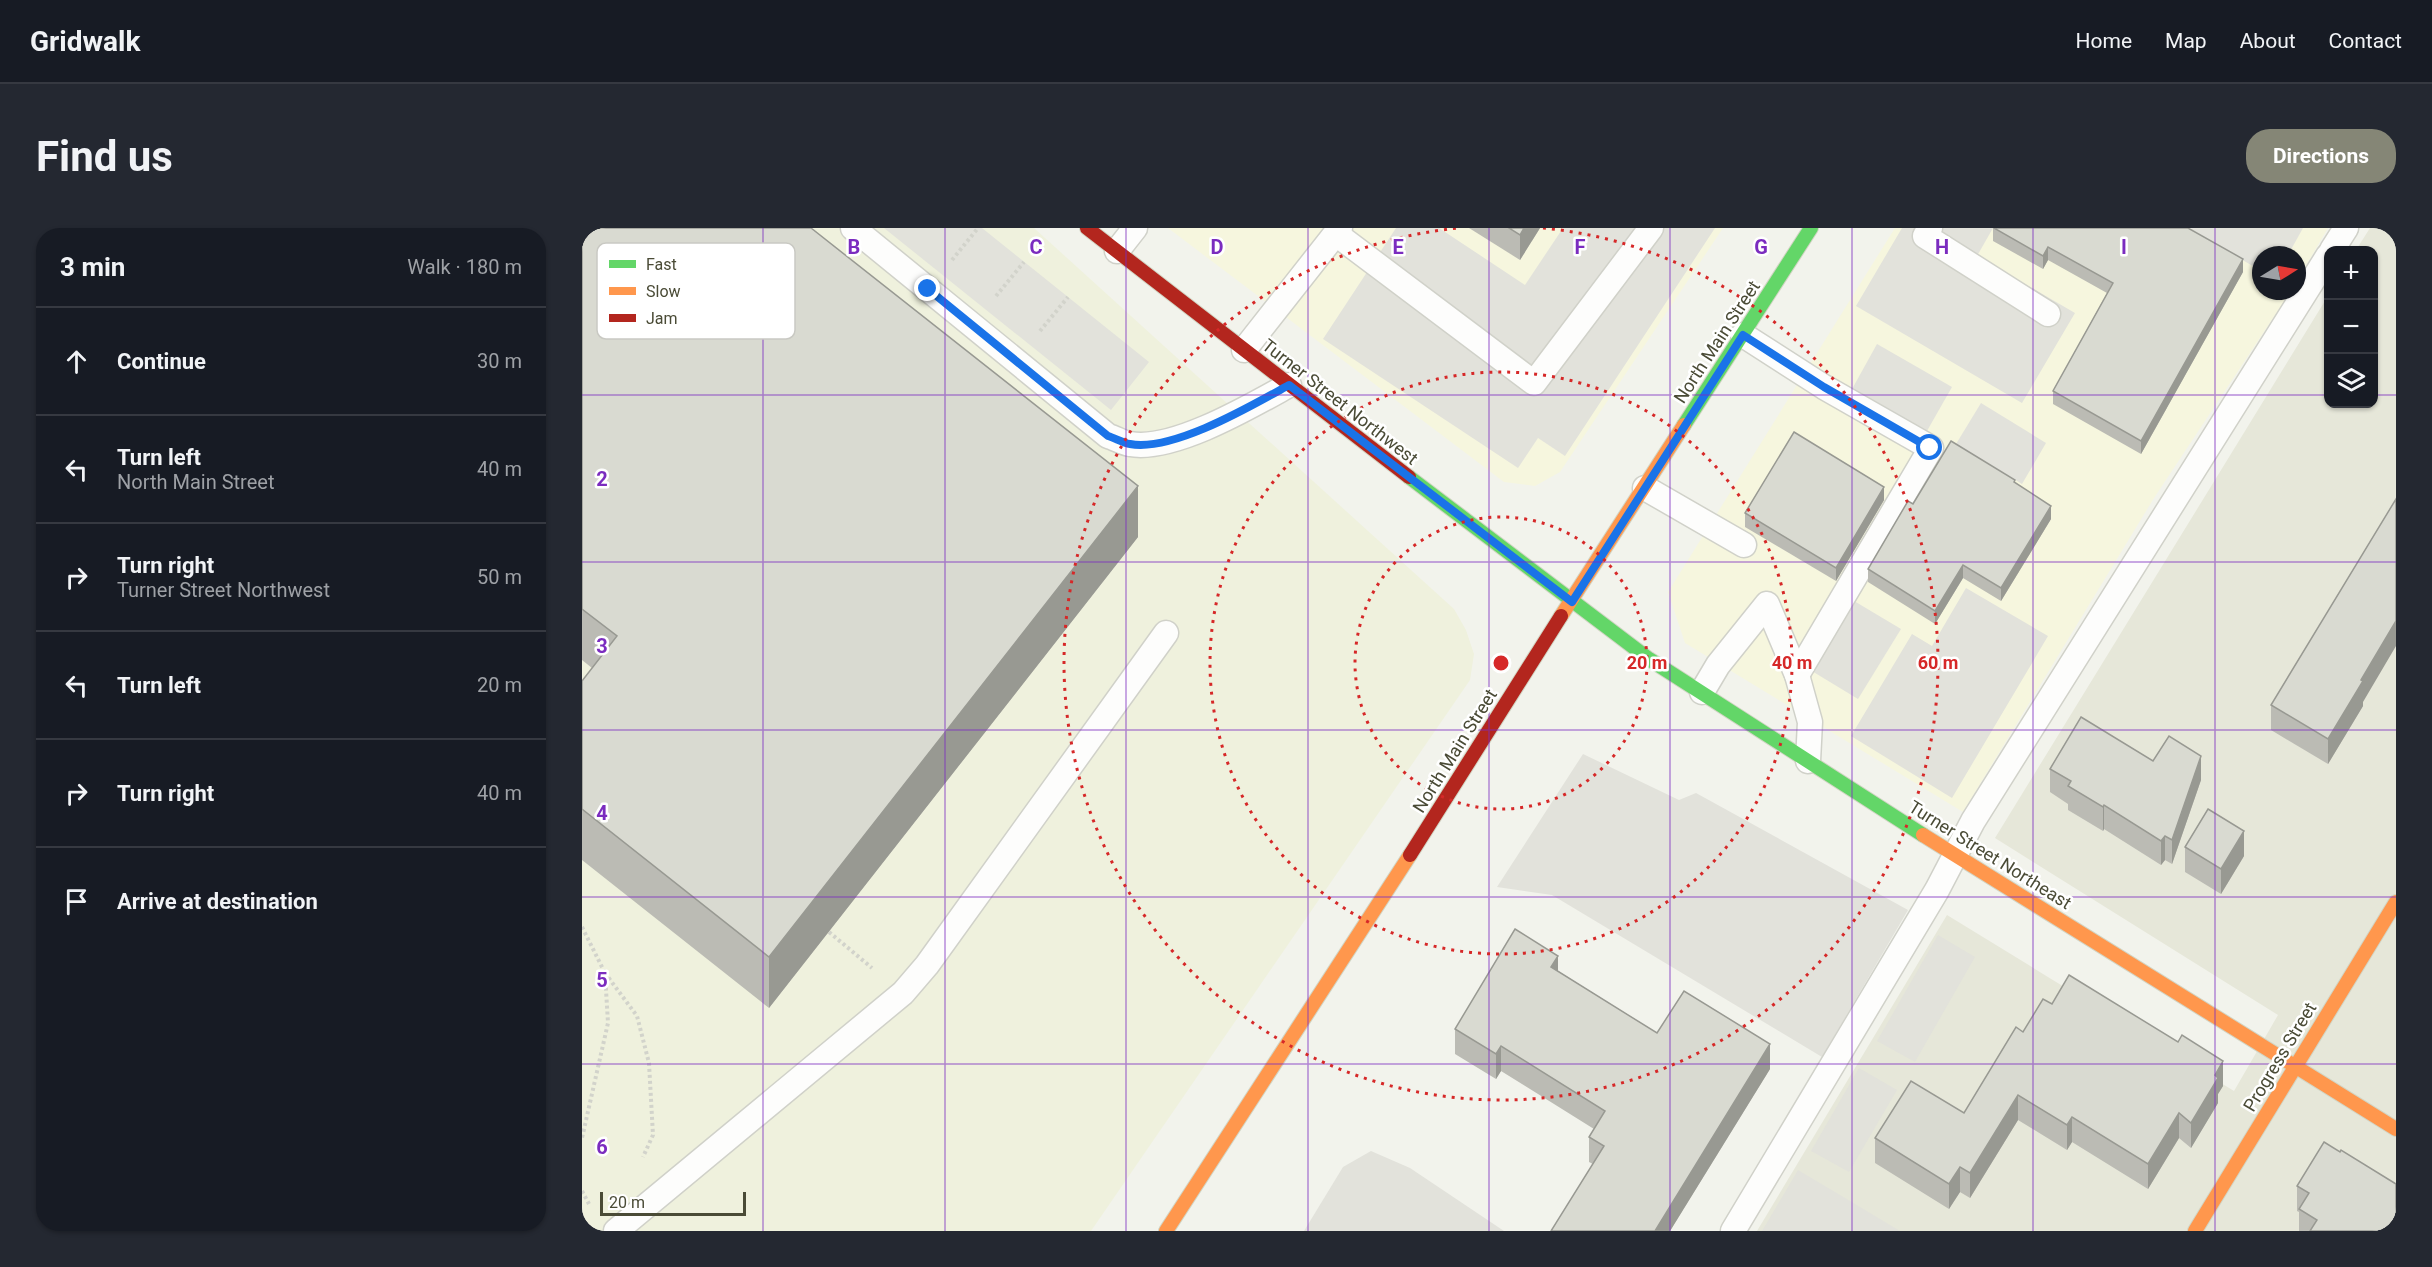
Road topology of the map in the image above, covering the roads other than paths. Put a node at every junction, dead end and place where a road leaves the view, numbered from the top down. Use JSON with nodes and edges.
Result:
{"nodes":[{"id":1,"x":853,"y":228,"type":"edge"},
{"id":2,"x":1087,"y":228,"type":"edge"},
{"id":3,"x":1135,"y":228,"type":"edge"},
{"id":4,"x":1652,"y":228,"type":"edge"},
{"id":5,"x":1811,"y":228,"type":"edge"},
{"id":6,"x":1930,"y":228,"type":"edge"},
{"id":7,"x":2346,"y":228,"type":"edge"},
{"id":8,"x":1338,"y":231,"type":"edge"},
{"id":9,"x":2335,"y":246,"type":"edge"},
{"id":10,"x":1117,"y":251,"type":"junction"},
{"id":11,"x":2324,"y":262,"type":"edge"},
{"id":12,"x":2048,"y":314,"type":"dead end"},
{"id":13,"x":1743,"y":335,"type":"junction"},
{"id":14,"x":1244,"y":350,"type":"junction"},
{"id":15,"x":1289,"y":385,"type":"junction"},
{"id":16,"x":1645,"y":488,"type":"junction"},
{"id":17,"x":1744,"y":545,"type":"dead end"},
{"id":18,"x":1572,"y":602,"type":"junction"},
{"id":19,"x":1166,"y":633,"type":"dead end"},
{"id":20,"x":1797,"y":675,"type":"junction"},
{"id":21,"x":1701,"y":692,"type":"junction"},
{"id":22,"x":1808,"y":761,"type":"junction"},
{"id":23,"x":1955,"y":855,"type":"junction"},
{"id":24,"x":2396,"y":902,"type":"edge"},
{"id":25,"x":2295,"y":1067,"type":"junction"},
{"id":26,"x":2396,"y":1129,"type":"edge"},
{"id":27,"x":616,"y":1231,"type":"edge"},
{"id":28,"x":1166,"y":1231,"type":"edge"},
{"id":29,"x":1733,"y":1231,"type":"edge"},
{"id":30,"x":2195,"y":1231,"type":"edge"}],
"edges":[{"from":1,"to":15,"type":"lane"},
{"from":2,"to":10,"type":"street","name":"Turner Street Northwest"},
{"from":3,"to":10,"type":"lane"},
{"from":4,"to":8,"type":"lane"},
{"from":5,"to":13,"type":"street","name":"North Main Street"},
{"from":6,"to":12,"type":"lane"},
{"from":7,"to":9,"type":"lane"},
{"from":8,"to":14,"type":"lane"},
{"from":10,"to":14,"type":"street","name":"Turner Street Northwest"},
{"from":11,"to":23,"type":"lane"},
{"from":13,"to":16,"type":"street","name":"North Main Street"},
{"from":13,"to":20,"type":"lane"},
{"from":14,"to":15,"type":"street","name":"Turner Street Northwest"},
{"from":15,"to":18,"type":"street","name":"Turner Street Northwest"},
{"from":16,"to":17,"type":"lane"},
{"from":16,"to":18,"type":"street","name":"North Main Street"},
{"from":18,"to":21,"type":"street","name":"Turner Street Northeast"},
{"from":18,"to":28,"type":"street","name":"North Main Street"},
{"from":19,"to":27,"type":"lane"},
{"from":20,"to":21,"type":"lane"},
{"from":20,"to":22,"type":"lane"},
{"from":21,"to":22,"type":"street","name":"Turner Street Northeast"},
{"from":22,"to":23,"type":"street","name":"Turner Street Northeast"},
{"from":23,"to":25,"type":"street","name":"Turner Street Northeast"},
{"from":23,"to":29,"type":"lane"},
{"from":24,"to":25,"type":"street","name":"Progress Street"},
{"from":25,"to":26,"type":"street","name":"Turner Street Northeast"},
{"from":25,"to":30,"type":"street","name":"Progress Street"}]}
